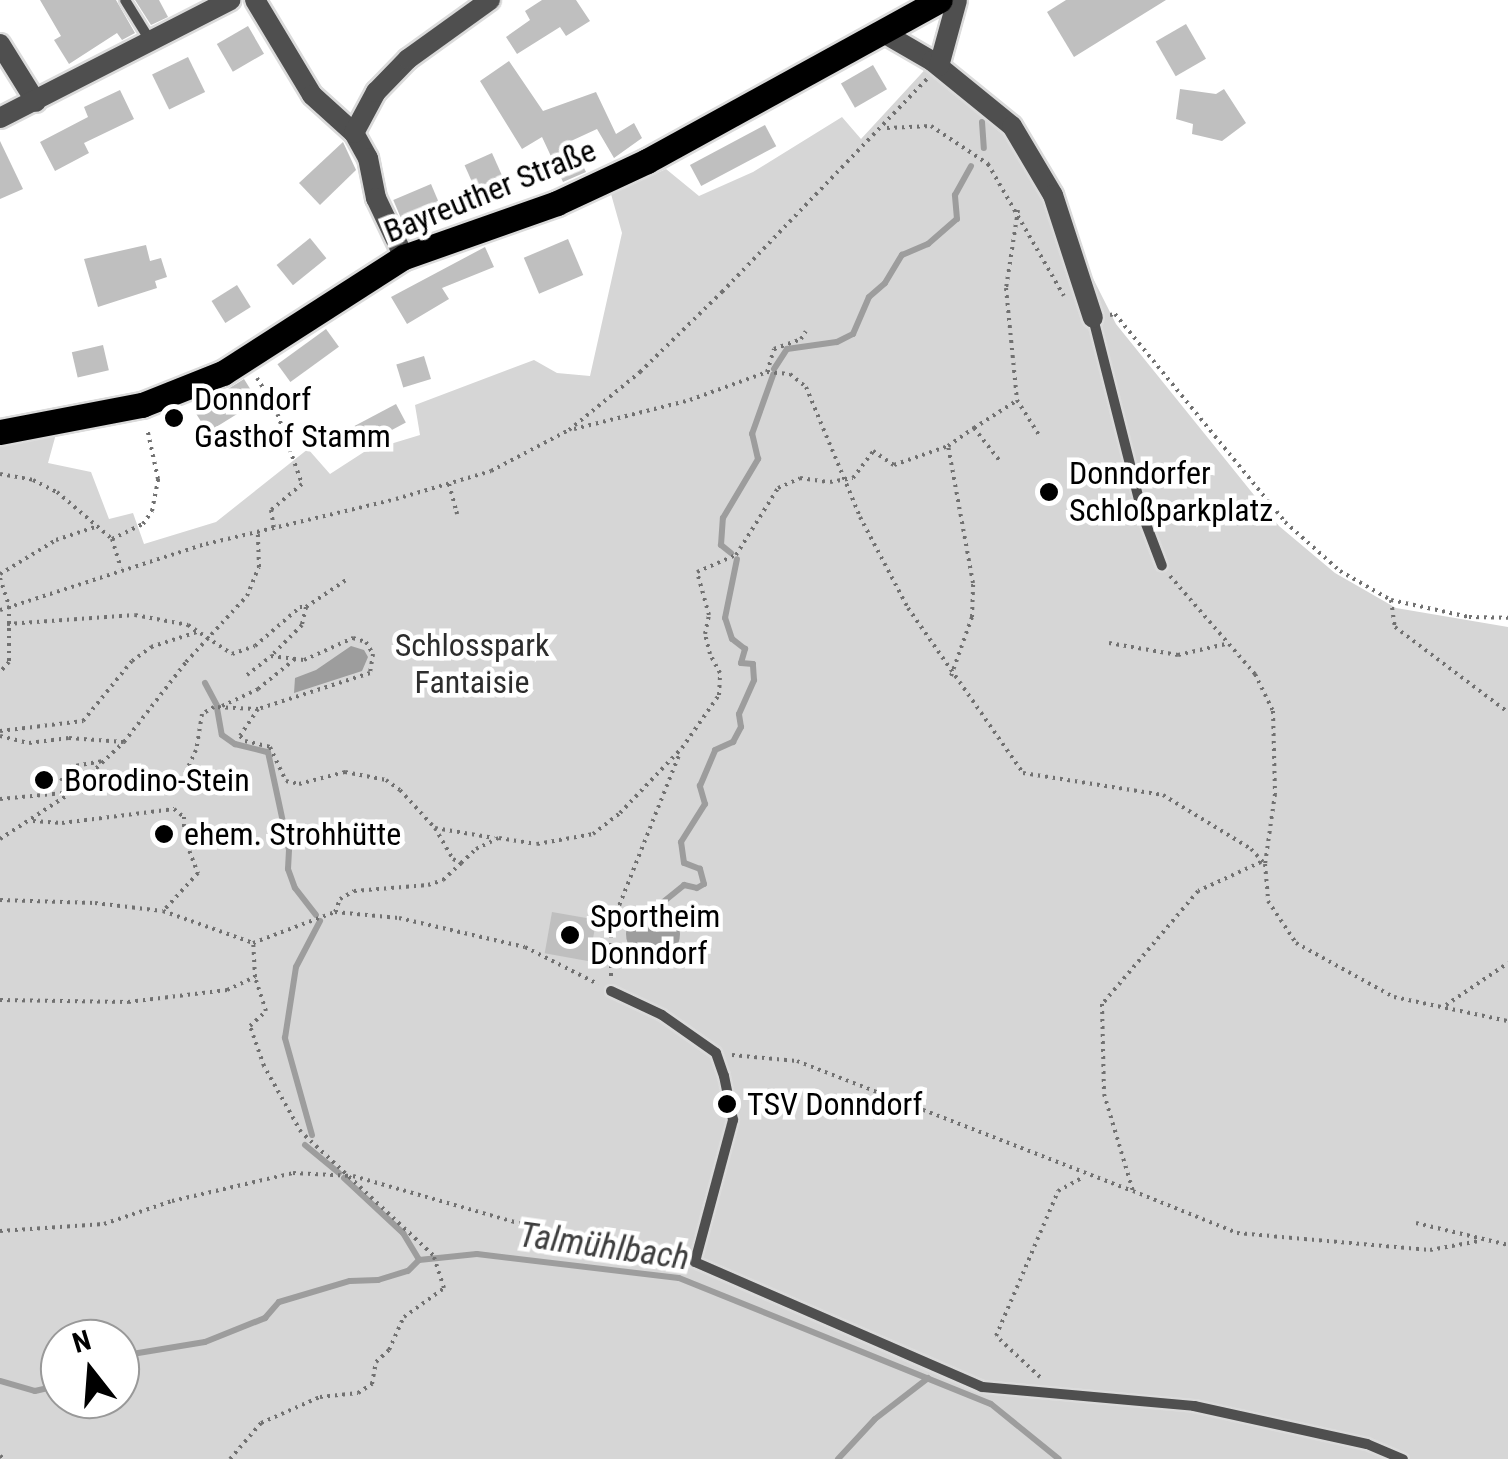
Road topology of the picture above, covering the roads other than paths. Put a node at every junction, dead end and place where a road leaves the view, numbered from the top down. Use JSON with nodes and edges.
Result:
{"nodes":[{"id":1,"x":126,"y":0,"type":"edge"},
{"id":2,"x":231,"y":0,"type":"edge"},
{"id":3,"x":255,"y":0,"type":"edge"},
{"id":4,"x":490,"y":0,"type":"edge"},
{"id":5,"x":940,"y":0,"type":"edge"},
{"id":6,"x":957,"y":0,"type":"edge"},
{"id":7,"x":882,"y":32,"type":"junction"},
{"id":8,"x":151,"y":42,"type":"junction"},
{"id":9,"x":0,"y":44,"type":"edge"},
{"id":10,"x":939,"y":66,"type":"junction"},
{"id":11,"x":36,"y":102,"type":"junction"},
{"id":12,"x":0,"y":118,"type":"edge"},
{"id":13,"x":354,"y":133,"type":"junction"},
{"id":14,"x":404,"y":257,"type":"junction"},
{"id":15,"x":1094,"y":318,"type":"joint"},
{"id":16,"x":0,"y":432,"type":"edge"},
{"id":17,"x":1162,"y":566,"type":"road end"},
{"id":18,"x":611,"y":990,"type":"road end"},
{"id":19,"x":1403,"y":1459,"type":"edge"}],
"edges":[{"from":1,"to":8,"type":"lane"},
{"from":2,"to":8,"type":"street"},
{"from":3,"to":13,"type":"street"},
{"from":4,"to":13,"type":"street"},
{"from":5,"to":7,"type":"main road","name":"Bayreuther Straße"},
{"from":6,"to":10,"type":"street"},
{"from":7,"to":10,"type":"street"},
{"from":7,"to":14,"type":"main road","name":"Bayreuther Straße"},
{"from":8,"to":11,"type":"street"},
{"from":9,"to":11,"type":"street"},
{"from":10,"to":15,"type":"street"},
{"from":11,"to":12,"type":"street"},
{"from":13,"to":14,"type":"street"},
{"from":14,"to":16,"type":"main road","name":"Bayreuther Straße"},
{"from":15,"to":17,"type":"lane"},
{"from":18,"to":19,"type":"lane"}]}
